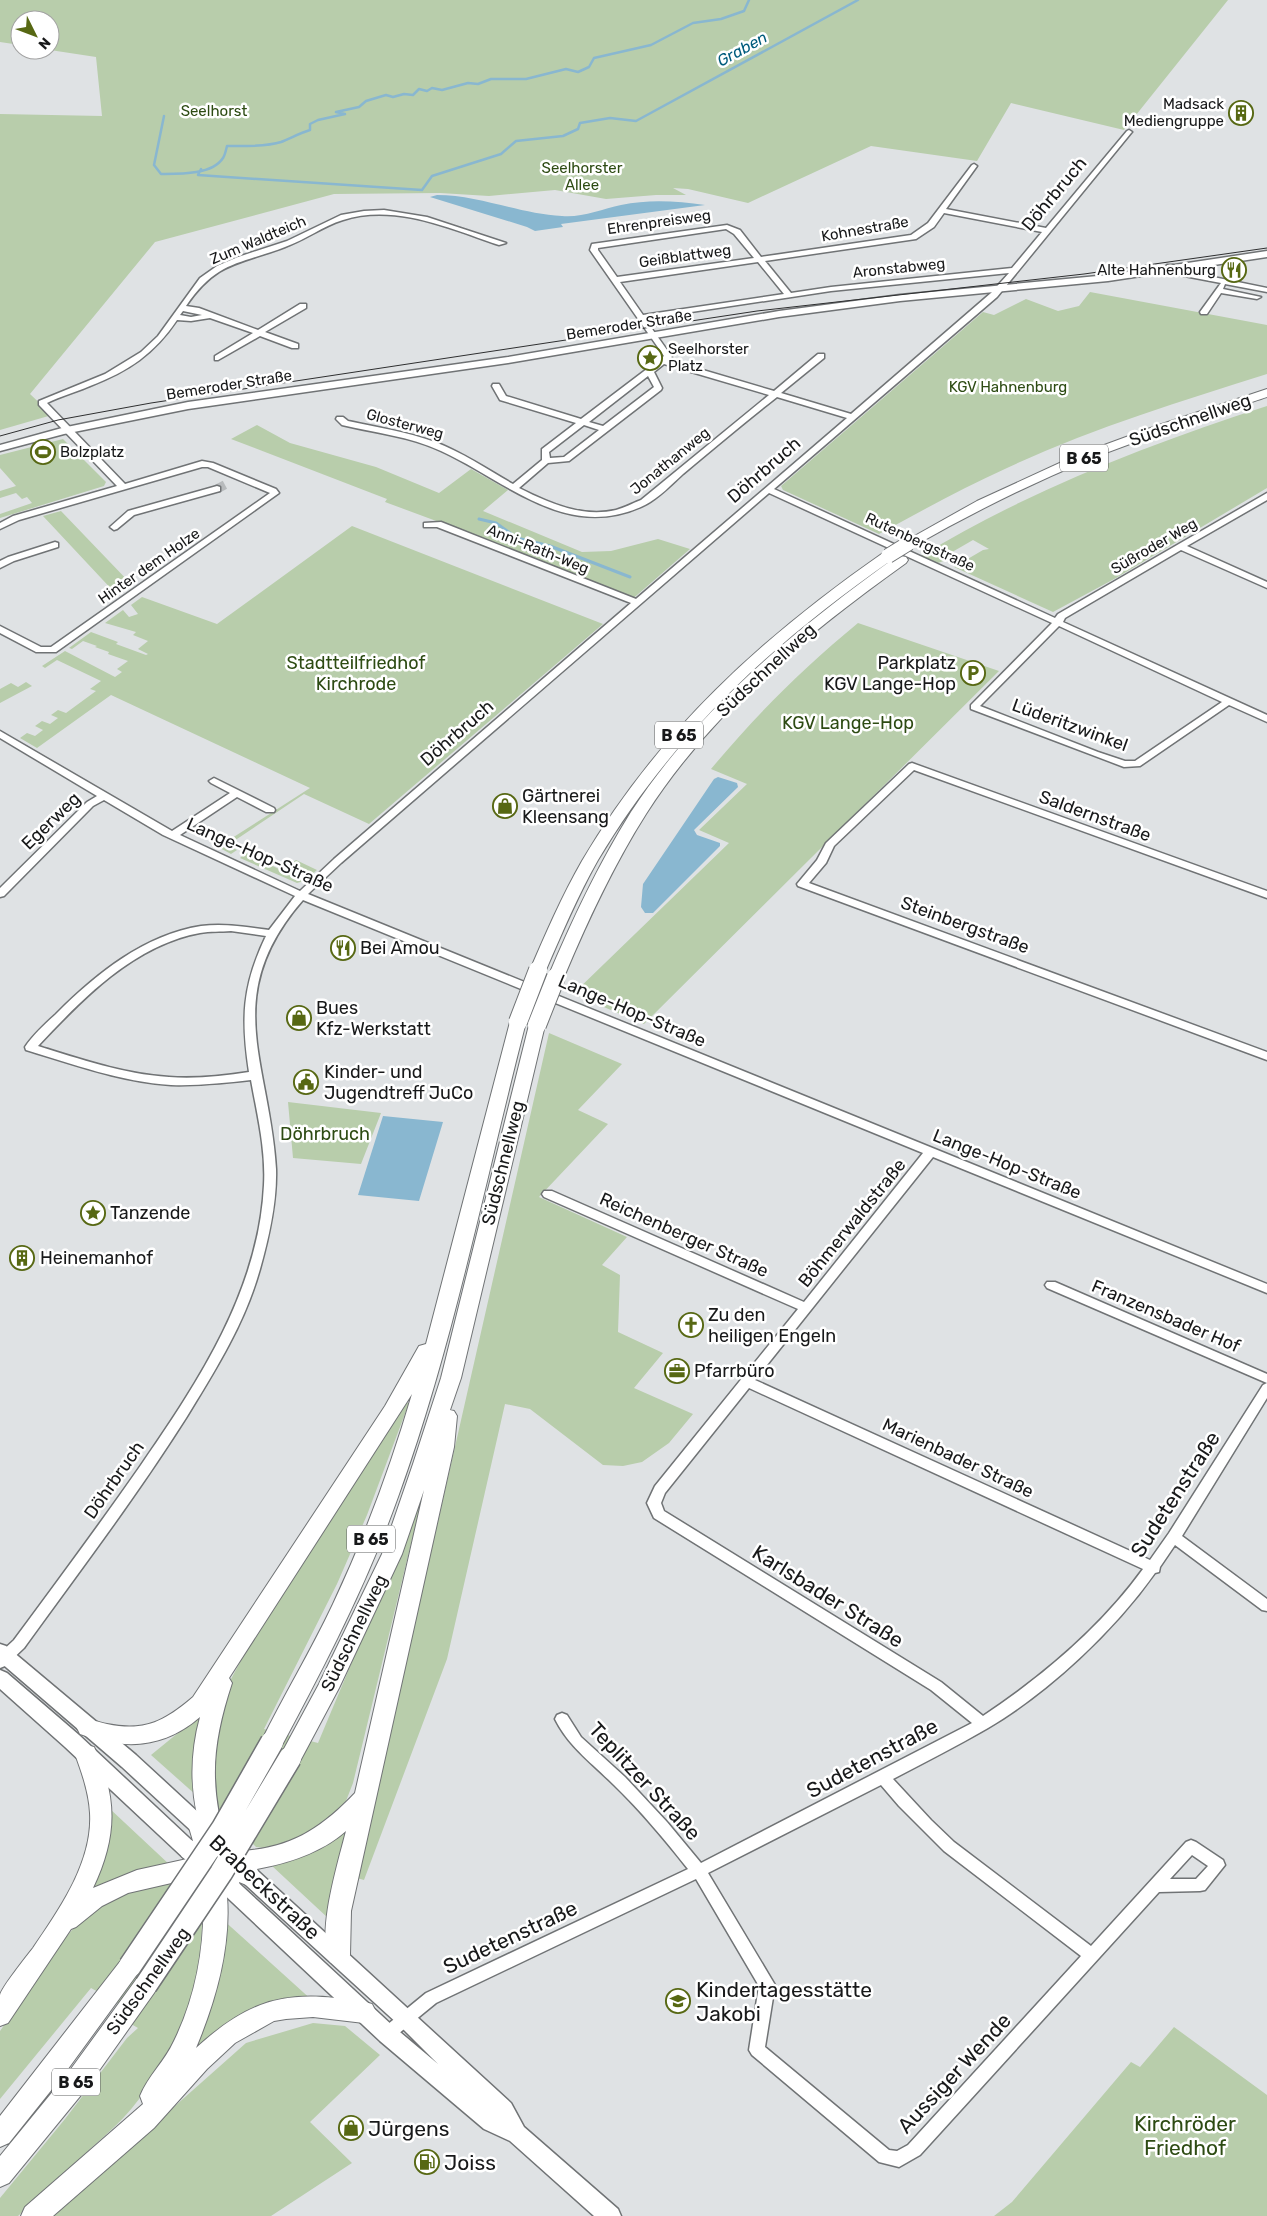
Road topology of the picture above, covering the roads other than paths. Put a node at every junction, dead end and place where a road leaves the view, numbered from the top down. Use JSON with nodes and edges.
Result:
{"nodes":[{"id":1,"x":1129,"y":132,"type":"dead end"},
{"id":2,"x":974,"y":166,"type":"dead end"},
{"id":3,"x":942,"y":210,"type":"junction"},
{"id":4,"x":1048,"y":231,"type":"junction"},
{"id":5,"x":502,"y":243,"type":"dead end"},
{"id":6,"x":1267,"y":254,"type":"edge"},
{"id":7,"x":759,"y":259,"type":"junction"},
{"id":8,"x":1170,"y":267,"type":"junction"},
{"id":9,"x":1013,"y":270,"type":"junction"},
{"id":10,"x":615,"y":280,"type":"junction"},
{"id":11,"x":1225,"y":282,"type":"junction"},
{"id":12,"x":1002,"y":287,"type":"junction"},
{"id":13,"x":1219,"y":290,"type":"junction"},
{"id":14,"x":1267,"y":290,"type":"edge"},
{"id":15,"x":789,"y":295,"type":"junction"},
{"id":16,"x":1257,"y":298,"type":"dead end"},
{"id":17,"x":303,"y":306,"type":"dead end"},
{"id":18,"x":181,"y":308,"type":"junction"},
{"id":19,"x":1204,"y":312,"type":"dead end"},
{"id":20,"x":211,"y":316,"type":"junction"},
{"id":21,"x":175,"y":317,"type":"junction"},
{"id":22,"x":642,"y":318,"type":"junction"},
{"id":23,"x":259,"y":332,"type":"junction"},
{"id":24,"x":654,"y":336,"type":"junction"},
{"id":25,"x":295,"y":346,"type":"dead end"},
{"id":26,"x":821,"y":356,"type":"dead end"},
{"id":27,"x":218,"y":358,"type":"dead end"},
{"id":28,"x":664,"y":362,"type":"junction"},
{"id":29,"x":650,"y":372,"type":"junction"},
{"id":30,"x":496,"y":386,"type":"dead end"},
{"id":31,"x":775,"y":393,"type":"junction"},
{"id":32,"x":1267,"y":393,"type":"edge"},
{"id":33,"x":1267,"y":402,"type":"edge"},
{"id":34,"x":854,"y":417,"type":"junction"},
{"id":35,"x":340,"y":418,"type":"dead end"},
{"id":36,"x":583,"y":422,"type":"junction"},
{"id":37,"x":66,"y":429,"type":"junction"},
{"id":38,"x":604,"y":429,"type":"junction"},
{"id":39,"x":0,"y":448,"type":"edge"},
{"id":40,"x":546,"y":461,"type":"junction"},
{"id":41,"x":240,"y":477,"type":"junction"},
{"id":42,"x":228,"y":484,"type":"tunnel mouth"},
{"id":43,"x":123,"y":487,"type":"junction"},
{"id":44,"x":217,"y":489,"type":"tunnel mouth"},
{"id":45,"x":513,"y":489,"type":"junction"},
{"id":46,"x":770,"y":490,"type":"junction"},
{"id":47,"x":1267,"y":496,"type":"edge"},
{"id":48,"x":427,"y":525,"type":"dead end"},
{"id":49,"x":0,"y":526,"type":"edge"},
{"id":50,"x":114,"y":527,"type":"dead end"},
{"id":51,"x":55,"y":545,"type":"dead end"},
{"id":52,"x":916,"y":545,"type":"junction"},
{"id":53,"x":1180,"y":546,"type":"junction"},
{"id":54,"x":894,"y":558,"type":"junction"},
{"id":55,"x":0,"y":565,"type":"edge"},
{"id":56,"x":1267,"y":584,"type":"edge"},
{"id":57,"x":638,"y":603,"type":"junction"},
{"id":58,"x":1058,"y":622,"type":"junction"},
{"id":59,"x":0,"y":630,"type":"edge"},
{"id":60,"x":1228,"y":701,"type":"junction"},
{"id":61,"x":1267,"y":719,"type":"edge"},
{"id":62,"x":0,"y":734,"type":"edge"},
{"id":63,"x":912,"y":766,"type":"joint"},
{"id":64,"x":214,"y":781,"type":"dead end"},
{"id":65,"x":237,"y":793,"type":"junction"},
{"id":66,"x":104,"y":796,"type":"junction"},
{"id":67,"x":270,"y":810,"type":"dead end"},
{"id":68,"x":173,"y":835,"type":"junction"},
{"id":69,"x":0,"y":894,"type":"edge"},
{"id":70,"x":301,"y":895,"type":"junction"},
{"id":71,"x":1267,"y":895,"type":"edge"},
{"id":72,"x":272,"y":934,"type":"junction"},
{"id":73,"x":1267,"y":1056,"type":"edge"},
{"id":74,"x":257,"y":1076,"type":"junction"},
{"id":75,"x":930,"y":1153,"type":"junction"},
{"id":76,"x":548,"y":1194,"type":"dead end"},
{"id":77,"x":1266,"y":1285,"type":"edge"},
{"id":78,"x":1050,"y":1286,"type":"dead end"},
{"id":79,"x":806,"y":1308,"type":"junction"},
{"id":80,"x":441,"y":1325,"type":"junction"},
{"id":81,"x":451,"y":1378,"type":"junction"},
{"id":82,"x":1267,"y":1379,"type":"edge"},
{"id":83,"x":747,"y":1382,"type":"junction"},
{"id":84,"x":1267,"y":1388,"type":"edge"},
{"id":85,"x":654,"y":1503,"type":"joint"},
{"id":86,"x":1174,"y":1537,"type":"junction"},
{"id":87,"x":1154,"y":1568,"type":"junction"},
{"id":88,"x":1267,"y":1606,"type":"edge"},
{"id":89,"x":2,"y":1657,"type":"edge"},
{"id":90,"x":230,"y":1659,"type":"junction"},
{"id":91,"x":0,"y":1678,"type":"edge"},
{"id":92,"x":562,"y":1719,"type":"dead end"},
{"id":93,"x":983,"y":1724,"type":"junction"},
{"id":94,"x":88,"y":1728,"type":"junction"},
{"id":95,"x":86,"y":1754,"type":"junction"},
{"id":96,"x":883,"y":1778,"type":"junction"},
{"id":97,"x":363,"y":1798,"type":"junction"},
{"id":98,"x":199,"y":1824,"type":"joint"},
{"id":99,"x":218,"y":1864,"type":"junction"},
{"id":100,"x":699,"y":1871,"type":"junction"},
{"id":101,"x":1155,"y":1886,"type":"dead end"},
{"id":102,"x":51,"y":1938,"type":"junction"},
{"id":103,"x":338,"y":1955,"type":"junction"},
{"id":104,"x":1091,"y":1956,"type":"junction"},
{"id":105,"x":364,"y":2012,"type":"junction"},
{"id":106,"x":0,"y":2015,"type":"edge"},
{"id":107,"x":406,"y":2018,"type":"junction"},
{"id":108,"x":387,"y":2034,"type":"junction"},
{"id":109,"x":517,"y":2134,"type":"junction"},
{"id":110,"x":0,"y":2135,"type":"edge"},
{"id":111,"x":96,"y":2161,"type":"junction"},
{"id":112,"x":0,"y":2175,"type":"edge"},
{"id":113,"x":34,"y":2216,"type":"edge"},
{"id":114,"x":610,"y":2216,"type":"edge"}],
"edges":[{"from":1,"to":4,"type":"street","name":"Döhrbruch"},
{"from":2,"to":3,"type":"street","name":"Kohnestraße"},
{"from":3,"to":4,"type":"street"},
{"from":3,"to":7,"type":"street","name":"Kohnestraße"},
{"from":4,"to":9,"type":"street","name":"Döhrbruch"},
{"from":5,"to":18,"type":"street","name":"Zum Waldteich"},
{"from":6,"to":8,"type":"main road","name":"Bemeroder Straße"},
{"from":7,"to":10,"type":"street","name":"Geißblattweg"},
{"from":7,"to":10,"type":"street","name":"Ehrenpreisweg"},
{"from":7,"to":15,"type":"street"},
{"from":8,"to":11,"type":"street"},
{"from":8,"to":12,"type":"main road","name":"Bemeroder Straße"},
{"from":9,"to":12,"type":"street","name":"Döhrbruch"},
{"from":9,"to":15,"type":"street","name":"Aronstabweg"},
{"from":10,"to":22,"type":"street"},
{"from":11,"to":13,"type":"street"},
{"from":11,"to":14,"type":"street"},
{"from":12,"to":24,"type":"main road","name":"Bemeroder Straße"},
{"from":12,"to":34,"type":"street","name":"Döhrbruch"},
{"from":13,"to":16,"type":"street"},
{"from":13,"to":19,"type":"street"},
{"from":15,"to":22,"type":"street","name":"Aronstabweg"},
{"from":17,"to":23,"type":"street"},
{"from":18,"to":20,"type":"street"},
{"from":18,"to":21,"type":"street","name":"Zum Waldteich"},
{"from":20,"to":21,"type":"street"},
{"from":20,"to":23,"type":"street"},
{"from":21,"to":37,"type":"street","name":"Zum Waldteich"},
{"from":22,"to":24,"type":"street"},
{"from":23,"to":25,"type":"street"},
{"from":23,"to":27,"type":"street"},
{"from":24,"to":28,"type":"street"},
{"from":24,"to":37,"type":"main road","name":"Bemeroder Straße"},
{"from":26,"to":31,"type":"street","name":"Jonathanweg"},
{"from":28,"to":29,"type":"street"},
{"from":28,"to":31,"type":"street"},
{"from":29,"to":36,"type":"street"},
{"from":29,"to":38,"type":"street"},
{"from":30,"to":36,"type":"street"},
{"from":31,"to":34,"type":"street"},
{"from":31,"to":45,"type":"street","name":"Jonathanweg"},
{"from":32,"to":52,"type":"highway","name":"Südschnellweg","number":"B 65"},
{"from":33,"to":52,"type":"highway","name":"Südschnellweg","number":"B 65"},
{"from":34,"to":46,"type":"street","name":"Döhrbruch"},
{"from":35,"to":45,"type":"street","name":"Glosterweg"},
{"from":36,"to":38,"type":"street"},
{"from":36,"to":40,"type":"street"},
{"from":37,"to":39,"type":"main road","name":"Bemeroder Straße"},
{"from":37,"to":43,"type":"street"},
{"from":38,"to":40,"type":"street"},
{"from":40,"to":45,"type":"street"},
{"from":41,"to":42,"type":"street"},
{"from":41,"to":43,"type":"street","name":"Hinter dem Holze"},
{"from":41,"to":59,"type":"street","name":"Hinter dem Holze"},
{"from":43,"to":49,"type":"street","name":"Hinter dem Holze"},
{"from":44,"to":50,"type":"street"},
{"from":46,"to":57,"type":"street","name":"Döhrbruch"},
{"from":46,"to":58,"type":"street","name":"Rutenbergstraße"},
{"from":47,"to":53,"type":"street","name":"Süßroder Weg"},
{"from":48,"to":57,"type":"street","name":"Anni-Rath-Weg"},
{"from":51,"to":55,"type":"street"},
{"from":52,"to":54,"type":"highway","name":"Südschnellweg","number":"B 65"},
{"from":53,"to":56,"type":"street"},
{"from":53,"to":58,"type":"street","name":"Süßroder Weg"},
{"from":54,"to":80,"type":"highway","name":"Südschnellweg","number":"B 65","bridge":true},
{"from":54,"to":81,"type":"highway","name":"Südschnellweg","number":"B 65","bridge":true},
{"from":57,"to":70,"type":"street","name":"Döhrbruch"},
{"from":58,"to":60,"type":"street","name":"Rutenbergstraße"},
{"from":58,"to":60,"type":"street","name":"Lüderitzwinkel"},
{"from":60,"to":61,"type":"street","name":"Rutenbergstraße"},
{"from":62,"to":66,"type":"street","name":"Lange-Hop-Straße"},
{"from":63,"to":71,"type":"street","name":"Saldernstraße"},
{"from":63,"to":73,"type":"street","name":"Steinbergstraße"},
{"from":64,"to":65,"type":"street"},
{"from":65,"to":67,"type":"street"},
{"from":65,"to":68,"type":"street"},
{"from":66,"to":68,"type":"street","name":"Lange-Hop-Straße"},
{"from":66,"to":69,"type":"street","name":"Egerweg"},
{"from":68,"to":70,"type":"street","name":"Lange-Hop-Straße"},
{"from":70,"to":72,"type":"street","name":"Döhrbruch"},
{"from":70,"to":75,"type":"street","name":"Lange-Hop-Straße"},
{"from":72,"to":74,"type":"street","name":"Döhrbruch"},
{"from":72,"to":74,"type":"street"},
{"from":74,"to":89,"type":"street","name":"Döhrbruch"},
{"from":75,"to":77,"type":"street","name":"Lange-Hop-Straße"},
{"from":75,"to":79,"type":"street","name":"Böhmerwaldstraße"},
{"from":76,"to":79,"type":"street","name":"Reichenberger Straße"},
{"from":78,"to":82,"type":"street","name":"Franzensbader Hof"},
{"from":79,"to":83,"type":"street","name":"Böhmerwaldstraße"},
{"from":80,"to":90,"type":"highway"},
{"from":80,"to":110,"type":"highway","name":"Südschnellweg","number":"B 65","bridge":true},
{"from":81,"to":97,"type":"highway"},
{"from":81,"to":112,"type":"highway","name":"Südschnellweg","number":"B 65","bridge":true},
{"from":83,"to":85,"type":"street","name":"Böhmerwaldstraße"},
{"from":83,"to":87,"type":"street","name":"Marienbader Straße"},
{"from":84,"to":86,"type":"street","name":"Sudetenstraße"},
{"from":85,"to":93,"type":"street","name":"Karlsbader Straße"},
{"from":86,"to":87,"type":"street","name":"Sudetenstraße"},
{"from":86,"to":88,"type":"street"},
{"from":87,"to":93,"type":"street","name":"Sudetenstraße"},
{"from":89,"to":94,"type":"main road","name":"Brabeckstraße"},
{"from":90,"to":94,"type":"highway"},
{"from":90,"to":99,"type":"highway"},
{"from":91,"to":95,"type":"main road","name":"Brabeckstraße"},
{"from":92,"to":100,"type":"street","name":"Teplitzer Straße"},
{"from":93,"to":96,"type":"street","name":"Sudetenstraße"},
{"from":94,"to":98,"type":"main road","name":"Brabeckstraße"},
{"from":95,"to":99,"type":"main road","name":"Brabeckstraße"},
{"from":95,"to":102,"type":"highway"},
{"from":96,"to":100,"type":"street","name":"Sudetenstraße"},
{"from":96,"to":104,"type":"street"},
{"from":97,"to":99,"type":"highway"},
{"from":97,"to":103,"type":"highway"},
{"from":98,"to":99,"type":"highway"},
{"from":99,"to":102,"type":"highway"},
{"from":99,"to":103,"type":"main road","name":"Brabeckstraße"},
{"from":99,"to":105,"type":"main road","name":"Brabeckstraße"},
{"from":99,"to":111,"type":"highway"},
{"from":100,"to":104,"type":"street","name":"Aussiger Wende"},
{"from":100,"to":107,"type":"street","name":"Sudetenstraße"},
{"from":101,"to":104,"type":"street","name":"Aussiger Wende"},
{"from":102,"to":106,"type":"highway"},
{"from":103,"to":107,"type":"main road","name":"Brabeckstraße"},
{"from":105,"to":108,"type":"main road","name":"Brabeckstraße"},
{"from":105,"to":111,"type":"highway"},
{"from":107,"to":108,"type":"street","name":"Sudetenstraße"},
{"from":107,"to":109,"type":"main road","name":"Brabeckstraße"},
{"from":108,"to":109,"type":"main road","name":"Brabeckstraße"},
{"from":109,"to":114,"type":"main road","name":"Brabeckstraße"},
{"from":111,"to":113,"type":"highway"}]}
